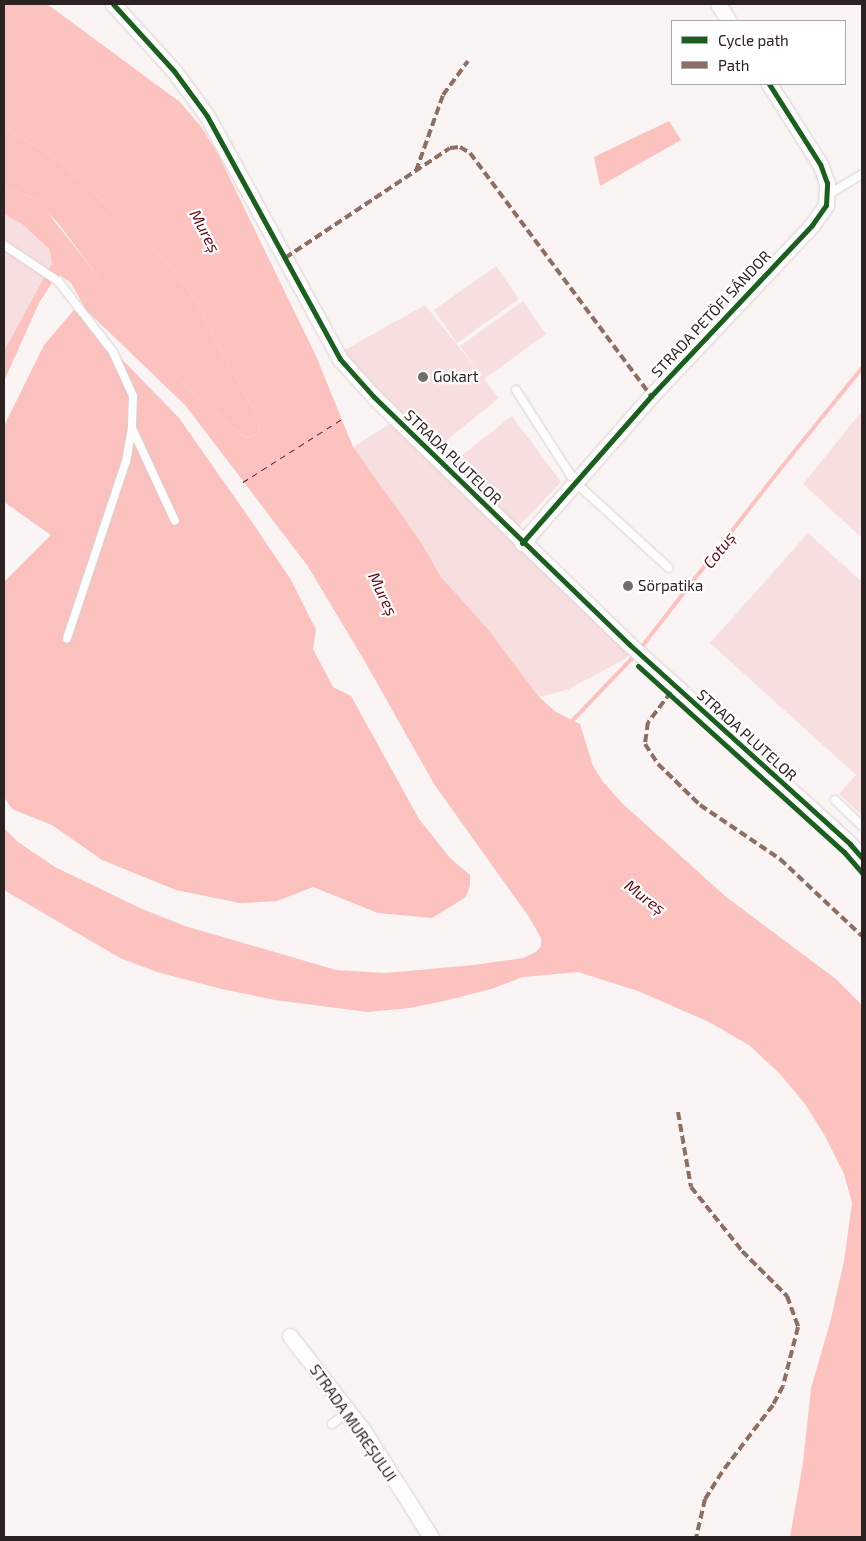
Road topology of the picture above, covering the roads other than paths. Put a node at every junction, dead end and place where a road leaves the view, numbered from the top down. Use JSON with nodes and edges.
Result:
{"nodes":[{"id":1,"x":113,"y":4,"type":"edge"},
{"id":2,"x":718,"y":4,"type":"edge"},
{"id":3,"x":728,"y":20,"type":"edge"},
{"id":4,"x":770,"y":85,"type":"edge"},
{"id":5,"x":862,"y":174,"type":"edge"},
{"id":6,"x":829,"y":194,"type":"junction"},
{"id":7,"x":4,"y":244,"type":"edge"},
{"id":8,"x":516,"y":390,"type":"dead end"},
{"id":9,"x":132,"y":428,"type":"junction"},
{"id":10,"x":575,"y":482,"type":"junction"},
{"id":11,"x":175,"y":521,"type":"dead end"},
{"id":12,"x":522,"y":542,"type":"junction"},
{"id":13,"x":669,"y":568,"type":"dead end"},
{"id":14,"x":67,"y":638,"type":"dead end"},
{"id":15,"x":834,"y":800,"type":"dead end"},
{"id":16,"x":862,"y":826,"type":"edge"},
{"id":17,"x":862,"y":858,"type":"edge"},
{"id":18,"x":290,"y":1336,"type":"dead end"},
{"id":19,"x":348,"y":1412,"type":"junction"},
{"id":20,"x":332,"y":1424,"type":"dead end"},
{"id":21,"x":431,"y":1537,"type":"edge"}],
"edges":[{"from":1,"to":12,"type":"street","name":"STRADA PLUTELOR"},
{"from":2,"to":3,"type":"street"},
{"from":4,"to":6,"type":"street"},
{"from":5,"to":6,"type":"lane"},
{"from":6,"to":10,"type":"street","name":"STRADA PETÖFI SÁNDOR"},
{"from":7,"to":9,"type":"lane"},
{"from":8,"to":10,"type":"lane"},
{"from":9,"to":11,"type":"lane"},
{"from":9,"to":14,"type":"lane"},
{"from":10,"to":12,"type":"street","name":"STRADA PETÖFI SÁNDOR"},
{"from":10,"to":13,"type":"lane"},
{"from":12,"to":17,"type":"street","name":"STRADA PLUTELOR"},
{"from":15,"to":16,"type":"lane"},
{"from":18,"to":19,"type":"street","name":"STRADA MUREȘULUI"},
{"from":19,"to":20,"type":"lane"},
{"from":19,"to":21,"type":"street","name":"STRADA MUREȘULUI"}]}
